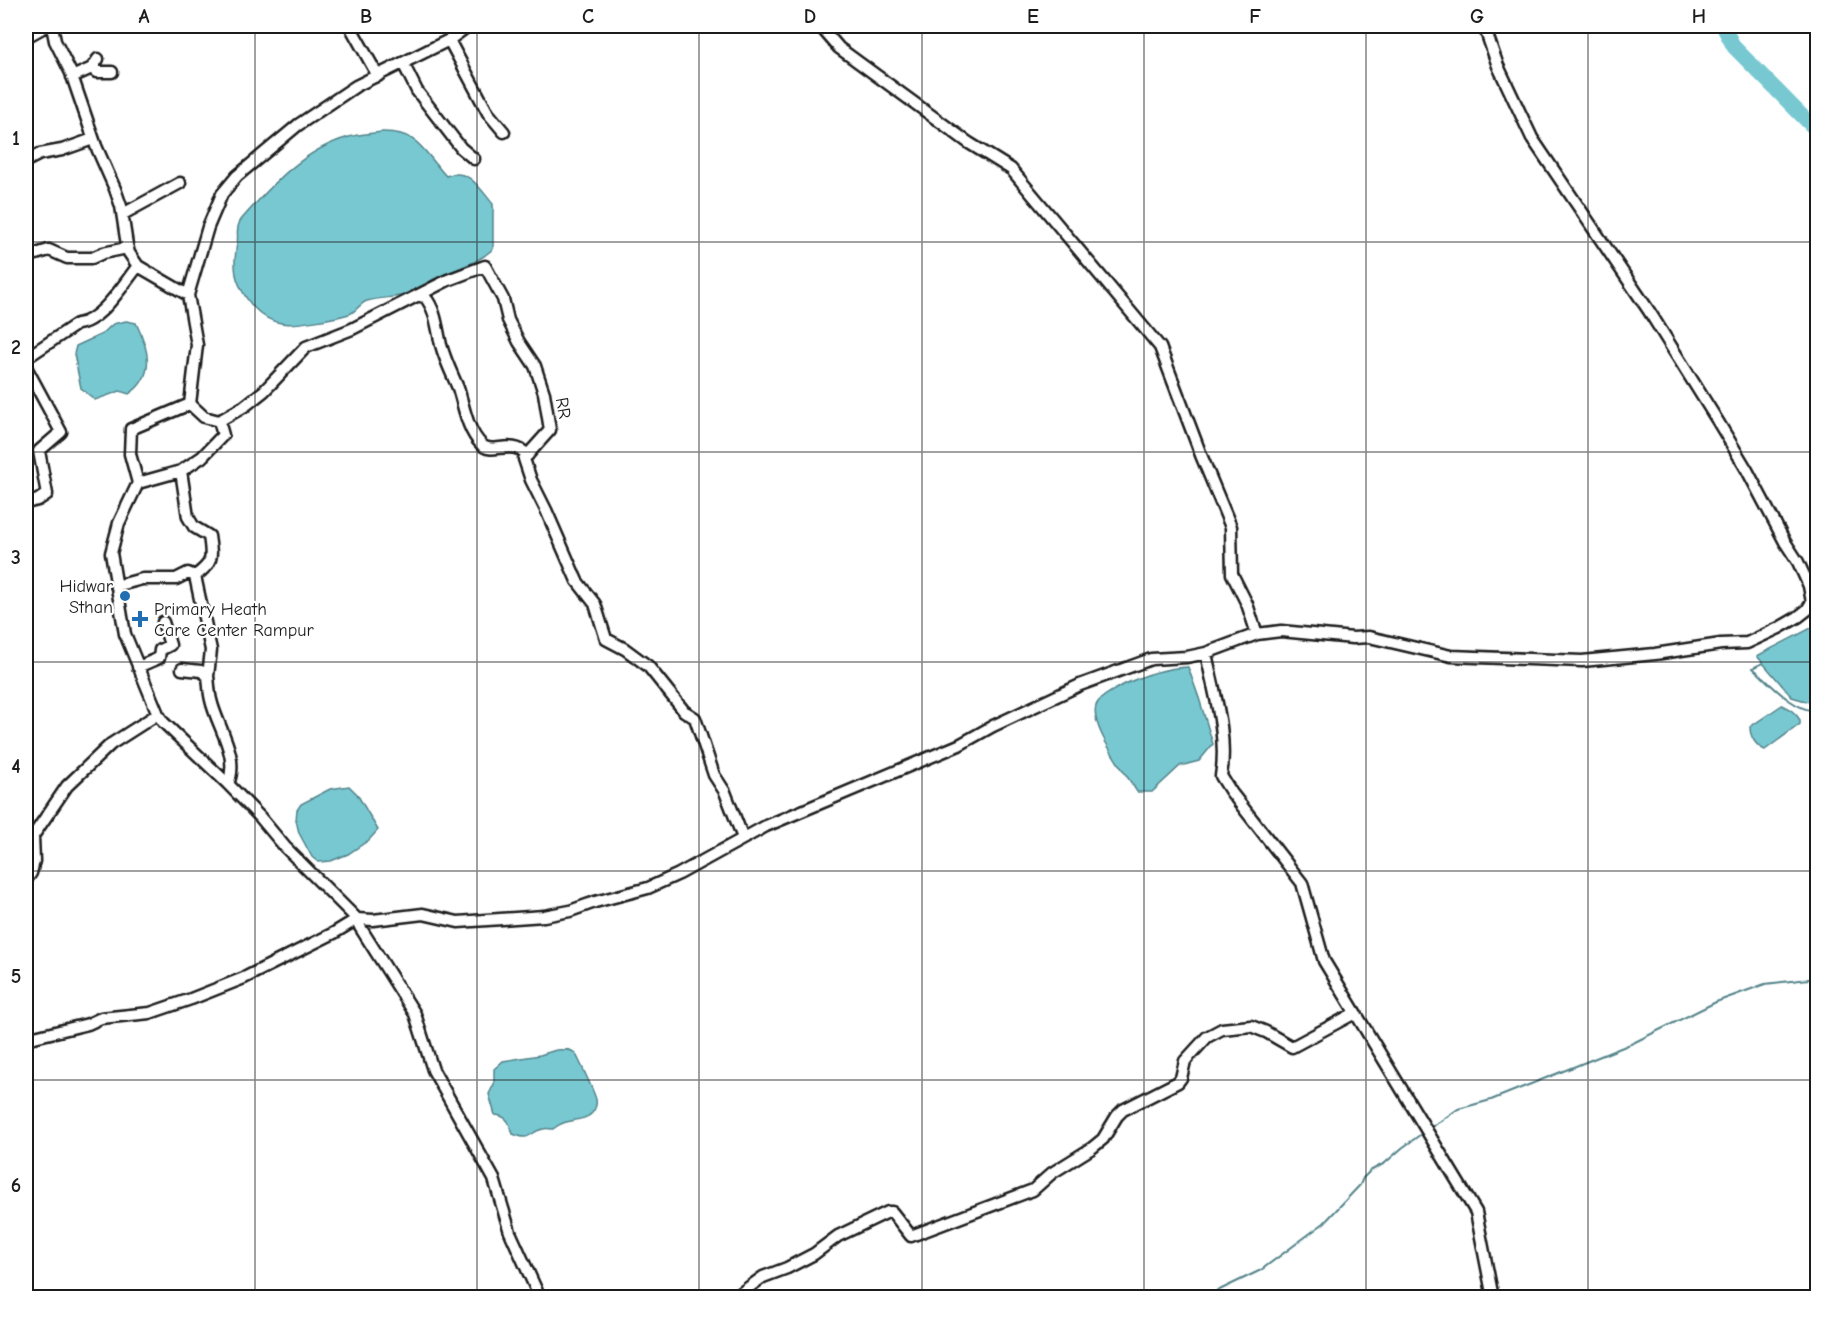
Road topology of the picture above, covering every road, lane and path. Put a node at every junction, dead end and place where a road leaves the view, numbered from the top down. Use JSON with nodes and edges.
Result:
{"nodes":[{"id":1,"x":46,"y":26,"type":"edge"},
{"id":2,"x":52,"y":26,"type":"edge"},
{"id":3,"x":350,"y":26,"type":"edge"},
{"id":4,"x":468,"y":26,"type":"edge"},
{"id":5,"x":820,"y":26,"type":"edge"},
{"id":6,"x":1484,"y":26,"type":"edge"},
{"id":7,"x":26,"y":38,"type":"edge"},
{"id":8,"x":449,"y":40,"type":"junction"},
{"id":9,"x":403,"y":63,"type":"junction"},
{"id":10,"x":112,"y":72,"type":"dead end"},
{"id":11,"x":378,"y":76,"type":"junction"},
{"id":12,"x":72,"y":77,"type":"junction"},
{"id":13,"x":504,"y":132,"type":"dead end"},
{"id":14,"x":93,"y":139,"type":"junction"},
{"id":15,"x":474,"y":159,"type":"dead end"},
{"id":16,"x":26,"y":161,"type":"edge"},
{"id":17,"x":180,"y":183,"type":"dead end"},
{"id":18,"x":123,"y":213,"type":"junction"},
{"id":19,"x":128,"y":248,"type":"junction"},
{"id":20,"x":26,"y":257,"type":"edge"},
{"id":21,"x":138,"y":266,"type":"junction"},
{"id":22,"x":188,"y":295,"type":"junction"},
{"id":23,"x":420,"y":296,"type":"junction"},
{"id":24,"x":26,"y":358,"type":"edge"},
{"id":25,"x":26,"y":367,"type":"edge"},
{"id":26,"x":190,"y":404,"type":"junction"},
{"id":27,"x":219,"y":421,"type":"junction"},
{"id":28,"x":528,"y":455,"type":"junction"},
{"id":29,"x":181,"y":471,"type":"junction"},
{"id":30,"x":138,"y":483,"type":"junction"},
{"id":31,"x":26,"y":503,"type":"edge"},
{"id":32,"x":195,"y":576,"type":"junction"},
{"id":33,"x":116,"y":586,"type":"junction"},
{"id":34,"x":163,"y":622,"type":"dead end"},
{"id":35,"x":1257,"y":634,"type":"junction"},
{"id":36,"x":1206,"y":652,"type":"junction"},
{"id":37,"x":138,"y":667,"type":"junction"},
{"id":38,"x":182,"y":669,"type":"dead end"},
{"id":39,"x":208,"y":676,"type":"junction"},
{"id":40,"x":158,"y":714,"type":"junction"},
{"id":41,"x":228,"y":784,"type":"junction"},
{"id":42,"x":743,"y":838,"type":"junction"},
{"id":43,"x":26,"y":880,"type":"edge"},
{"id":44,"x":357,"y":919,"type":"junction"},
{"id":45,"x":1355,"y":1013,"type":"junction"},
{"id":46,"x":26,"y":1039,"type":"edge"},
{"id":47,"x":540,"y":1298,"type":"edge"},
{"id":48,"x":734,"y":1298,"type":"edge"},
{"id":49,"x":1493,"y":1298,"type":"edge"}],
"edges":[{"from":1,"to":7,"type":"street"},
{"from":2,"to":12,"type":"street"},
{"from":3,"to":11,"type":"street"},
{"from":4,"to":8,"type":"street"},
{"from":5,"to":35,"type":"street"},
{"from":6,"to":35,"type":"street"},
{"from":8,"to":9,"type":"street"},
{"from":8,"to":13,"type":"street"},
{"from":9,"to":11,"type":"street"},
{"from":9,"to":15,"type":"street"},
{"from":10,"to":12,"type":"street"},
{"from":11,"to":22,"type":"street"},
{"from":12,"to":14,"type":"street"},
{"from":14,"to":16,"type":"street"},
{"from":14,"to":18,"type":"street"},
{"from":17,"to":18,"type":"street"},
{"from":18,"to":19,"type":"street"},
{"from":19,"to":20,"type":"street"},
{"from":19,"to":21,"type":"street"},
{"from":21,"to":22,"type":"street"},
{"from":21,"to":24,"type":"street"},
{"from":22,"to":26,"type":"street"},
{"from":23,"to":27,"type":"street","name":"RR"},
{"from":23,"to":28,"type":"street"},
{"from":23,"to":28,"type":"street","name":"RR"},
{"from":25,"to":31,"type":"street"},
{"from":26,"to":27,"type":"street"},
{"from":26,"to":30,"type":"street"},
{"from":27,"to":29,"type":"street"},
{"from":28,"to":42,"type":"street"},
{"from":29,"to":30,"type":"street"},
{"from":29,"to":32,"type":"street"},
{"from":30,"to":33,"type":"street"},
{"from":32,"to":33,"type":"street"},
{"from":32,"to":39,"type":"street"},
{"from":33,"to":37,"type":"street"},
{"from":34,"to":37,"type":"street"},
{"from":35,"to":36,"type":"street"},
{"from":36,"to":42,"type":"street"},
{"from":36,"to":45,"type":"street"},
{"from":37,"to":40,"type":"street"},
{"from":38,"to":39,"type":"street"},
{"from":39,"to":41,"type":"street"},
{"from":40,"to":41,"type":"street"},
{"from":40,"to":43,"type":"street"},
{"from":41,"to":44,"type":"street"},
{"from":42,"to":44,"type":"street"},
{"from":44,"to":46,"type":"street"},
{"from":44,"to":47,"type":"street"},
{"from":45,"to":48,"type":"street"},
{"from":45,"to":49,"type":"street"}]}
